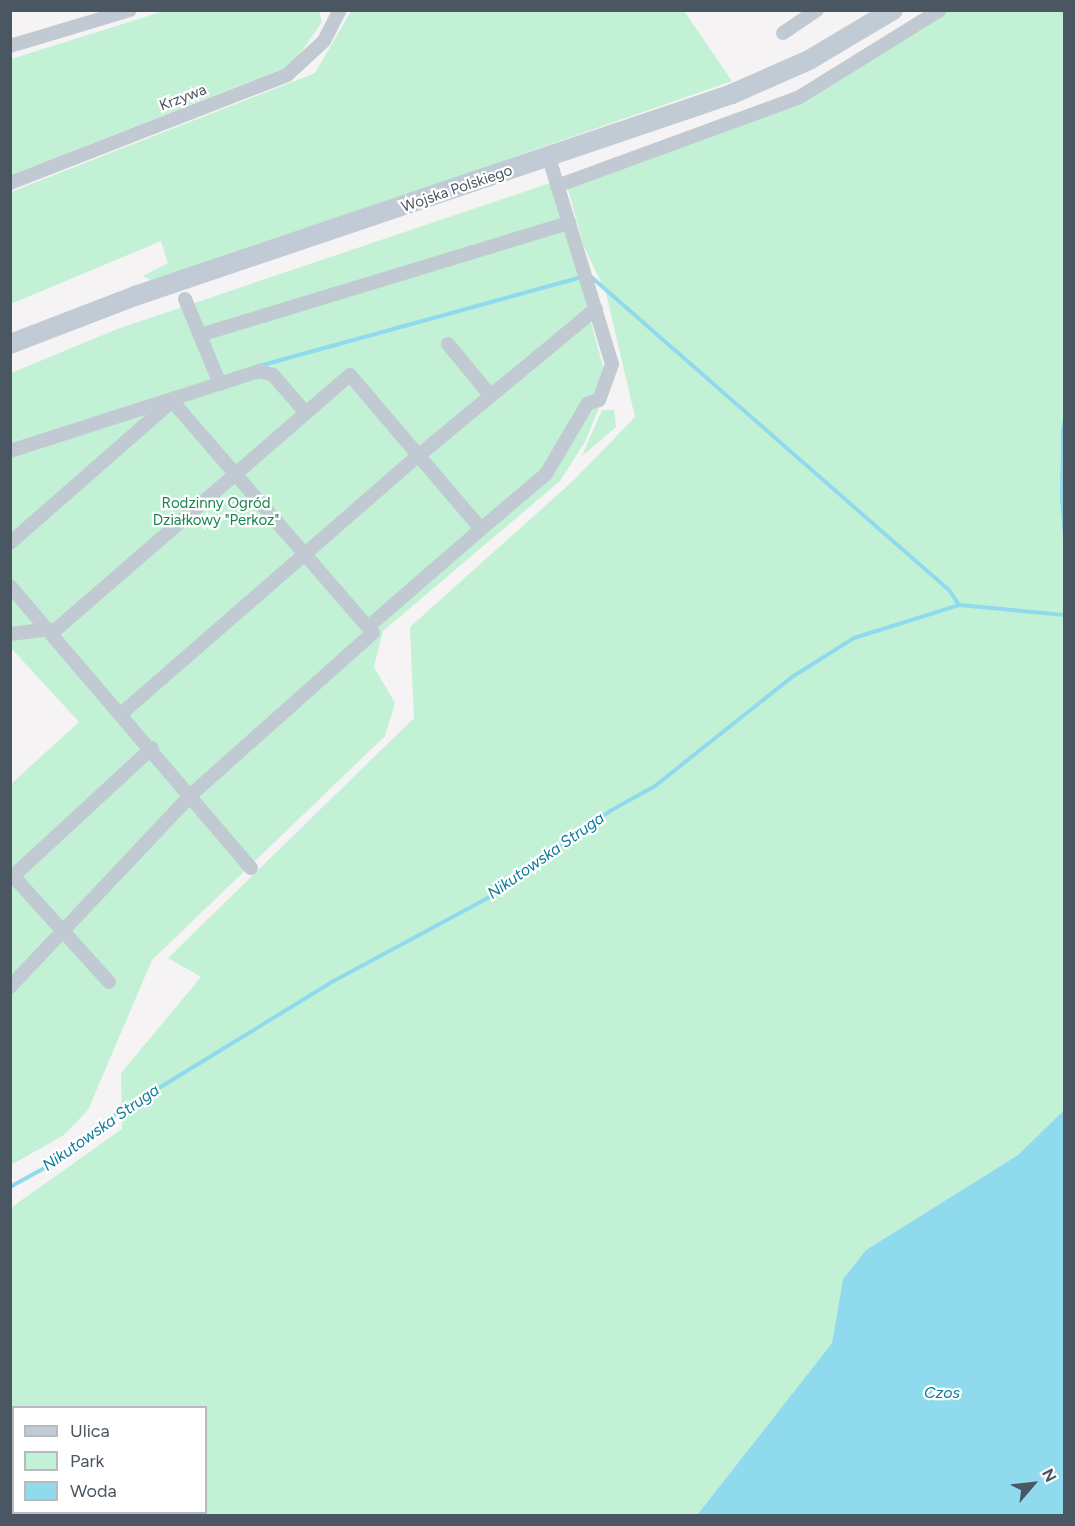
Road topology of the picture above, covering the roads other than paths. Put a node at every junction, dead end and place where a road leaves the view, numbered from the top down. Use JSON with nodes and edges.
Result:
{"nodes":[{"id":1,"x":130,"y":10,"type":"edge"},
{"id":2,"x":340,"y":10,"type":"edge"},
{"id":3,"x":817,"y":10,"type":"edge"},
{"id":4,"x":893,"y":10,"type":"edge"},
{"id":5,"x":940,"y":10,"type":"edge"},
{"id":6,"x":86,"y":17,"type":"edge"},
{"id":7,"x":783,"y":33,"type":"dead end"},
{"id":8,"x":10,"y":46,"type":"edge"},
{"id":9,"x":549,"y":158,"type":"junction"},
{"id":10,"x":10,"y":183,"type":"edge"},
{"id":11,"x":557,"y":186,"type":"junction"},
{"id":12,"x":568,"y":223,"type":"junction"},
{"id":13,"x":185,"y":299,"type":"dead end"},
{"id":14,"x":596,"y":309,"type":"junction"},
{"id":15,"x":200,"y":335,"type":"junction"},
{"id":16,"x":10,"y":344,"type":"edge"},
{"id":17,"x":448,"y":344,"type":"dead end"},
{"id":18,"x":220,"y":384,"type":"junction"},
{"id":19,"x":490,"y":394,"type":"junction"},
{"id":20,"x":172,"y":401,"type":"junction"},
{"id":21,"x":305,"y":412,"type":"junction"},
{"id":22,"x":10,"y":451,"type":"edge"},
{"id":23,"x":418,"y":456,"type":"junction"},
{"id":24,"x":236,"y":474,"type":"junction"},
{"id":25,"x":481,"y":529,"type":"junction"},
{"id":26,"x":10,"y":543,"type":"edge"},
{"id":27,"x":304,"y":554,"type":"junction"},
{"id":28,"x":10,"y":586,"type":"edge"},
{"id":29,"x":368,"y":627,"type":"junction"},
{"id":30,"x":50,"y":631,"type":"junction"},
{"id":31,"x":10,"y":634,"type":"edge"},
{"id":32,"x":122,"y":713,"type":"junction"},
{"id":33,"x":152,"y":748,"type":"junction"},
{"id":34,"x":192,"y":794,"type":"junction"},
{"id":35,"x":251,"y":868,"type":"dead end"},
{"id":36,"x":12,"y":877,"type":"edge"},
{"id":37,"x":63,"y":930,"type":"junction"},
{"id":38,"x":110,"y":982,"type":"dead end"},
{"id":39,"x":10,"y":987,"type":"edge"}],
"edges":[{"from":1,"to":6,"type":"street"},
{"from":2,"to":10,"type":"street","name":"Krzywa"},
{"from":3,"to":7,"type":"street"},
{"from":4,"to":9,"type":"street","name":"Wojska Polskiego"},
{"from":5,"to":11,"type":"street"},
{"from":6,"to":8,"type":"street"},
{"from":9,"to":11,"type":"street"},
{"from":9,"to":16,"type":"street","name":"Wojska Polskiego"},
{"from":11,"to":12,"type":"street"},
{"from":12,"to":14,"type":"street"},
{"from":12,"to":15,"type":"street"},
{"from":13,"to":15,"type":"street"},
{"from":14,"to":19,"type":"street"},
{"from":14,"to":25,"type":"street"},
{"from":15,"to":18,"type":"street"},
{"from":17,"to":19,"type":"street"},
{"from":18,"to":20,"type":"street"},
{"from":18,"to":21,"type":"street"},
{"from":19,"to":23,"type":"street"},
{"from":20,"to":22,"type":"street"},
{"from":20,"to":24,"type":"street"},
{"from":20,"to":26,"type":"street"},
{"from":21,"to":23,"type":"street"},
{"from":21,"to":24,"type":"street"},
{"from":23,"to":25,"type":"street"},
{"from":23,"to":27,"type":"street"},
{"from":24,"to":27,"type":"street"},
{"from":24,"to":30,"type":"street"},
{"from":25,"to":29,"type":"street"},
{"from":27,"to":29,"type":"street"},
{"from":27,"to":32,"type":"street"},
{"from":28,"to":30,"type":"street"},
{"from":29,"to":34,"type":"street"},
{"from":30,"to":31,"type":"street"},
{"from":30,"to":32,"type":"street"},
{"from":32,"to":33,"type":"street"},
{"from":33,"to":34,"type":"street"},
{"from":33,"to":36,"type":"street"},
{"from":34,"to":35,"type":"street"},
{"from":34,"to":37,"type":"street"},
{"from":36,"to":37,"type":"street"},
{"from":37,"to":38,"type":"street"},
{"from":37,"to":39,"type":"street"}]}
